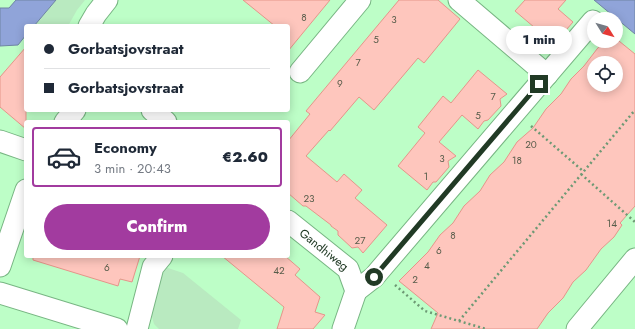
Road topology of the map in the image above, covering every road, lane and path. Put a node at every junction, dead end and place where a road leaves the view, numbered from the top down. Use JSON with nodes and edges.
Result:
{"nodes":[{"id":1,"x":107,"y":0,"type":"edge"},
{"id":2,"x":360,"y":0,"type":"edge"},
{"id":3,"x":460,"y":0,"type":"edge"},
{"id":4,"x":89,"y":24,"type":"edge"},
{"id":5,"x":587,"y":28,"type":"edge"},
{"id":6,"x":300,"y":72,"type":"dead end"},
{"id":7,"x":547,"y":75,"type":"junction"},
{"id":8,"x":635,"y":110,"type":"edge"},
{"id":9,"x":73,"y":112,"type":"edge"},
{"id":10,"x":154,"y":112,"type":"edge"},
{"id":11,"x":515,"y":113,"type":"junction"},
{"id":12,"x":67,"y":120,"type":"edge"},
{"id":13,"x":164,"y":120,"type":"edge"},
{"id":14,"x":0,"y":141,"type":"edge"},
{"id":15,"x":24,"y":149,"type":"edge"},
{"id":16,"x":582,"y":173,"type":"junction"},
{"id":17,"x":24,"y":196,"type":"edge"},
{"id":18,"x":635,"y":222,"type":"edge"},
{"id":19,"x":290,"y":223,"type":"edge"},
{"id":20,"x":160,"y":258,"type":"edge"},
{"id":21,"x":635,"y":259,"type":"edge"},
{"id":22,"x":0,"y":266,"type":"edge"},
{"id":23,"x":379,"y":271,"type":"junction"},
{"id":24,"x":356,"y":291,"type":"junction"},
{"id":25,"x":0,"y":293,"type":"edge"},
{"id":26,"x":459,"y":321,"type":"junction"},
{"id":27,"x":117,"y":329,"type":"edge"},
{"id":28,"x":137,"y":329,"type":"edge"},
{"id":29,"x":343,"y":329,"type":"edge"},
{"id":30,"x":486,"y":329,"type":"edge"},
{"id":31,"x":577,"y":329,"type":"edge"}],
"edges":[{"from":1,"to":4,"type":"street"},
{"from":2,"to":6,"type":"street"},
{"from":3,"to":7,"type":"street"},
{"from":5,"to":7,"type":"street"},
{"from":7,"to":11,"type":"street"},
{"from":8,"to":16,"type":"path"},
{"from":9,"to":12,"type":"street"},
{"from":10,"to":13,"type":"street"},
{"from":11,"to":16,"type":"path"},
{"from":11,"to":23,"type":"street"},
{"from":14,"to":15,"type":"street"},
{"from":16,"to":18,"type":"path"},
{"from":16,"to":26,"type":"path"},
{"from":17,"to":22,"type":"street"},
{"from":19,"to":24,"type":"street","name":"Gandhiweg"},
{"from":20,"to":28,"type":"street"},
{"from":21,"to":31,"type":"street"},
{"from":23,"to":24,"type":"street"},
{"from":23,"to":26,"type":"path"},
{"from":24,"to":29,"type":"street"},
{"from":25,"to":27,"type":"street"},
{"from":26,"to":30,"type":"path"}]}
